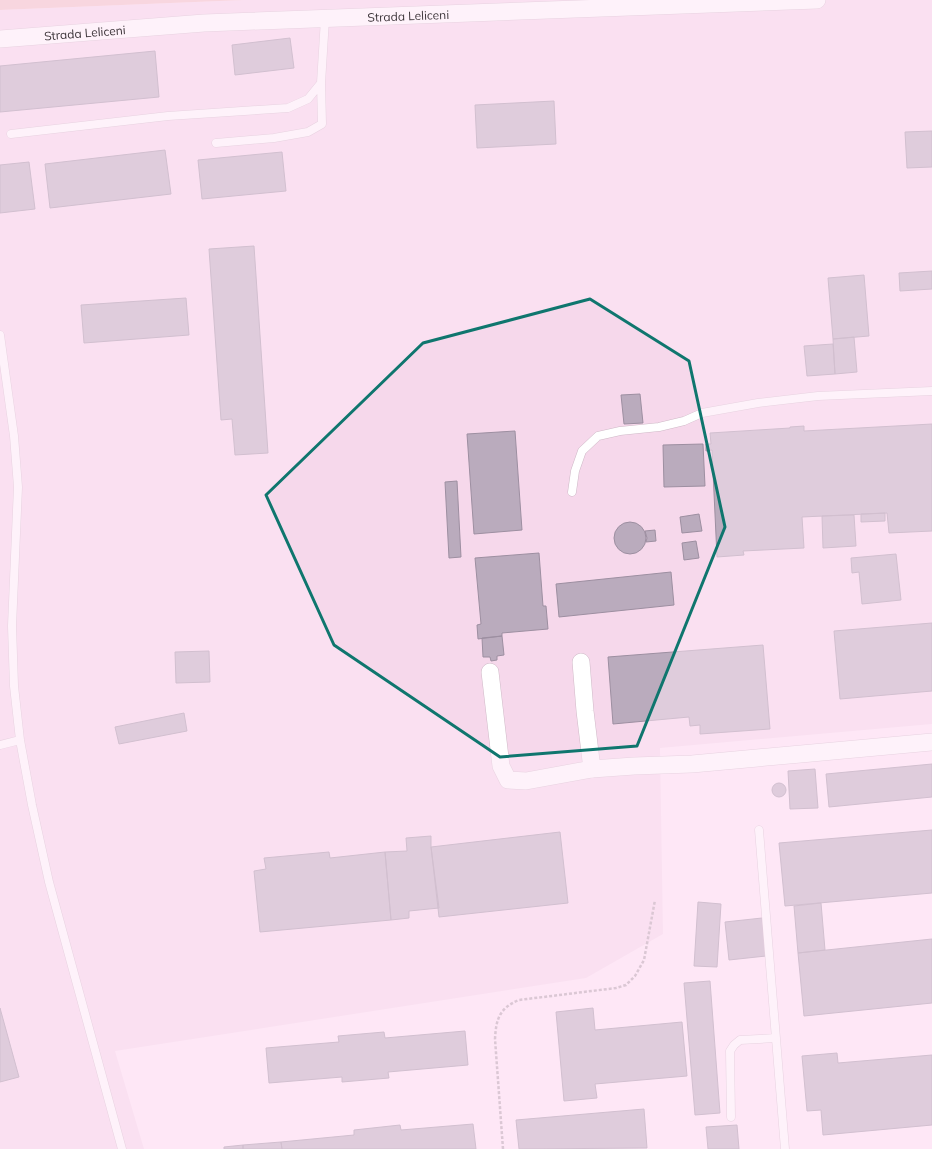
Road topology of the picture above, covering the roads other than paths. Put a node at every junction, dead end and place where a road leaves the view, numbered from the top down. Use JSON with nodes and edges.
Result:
{"nodes":[{"id":1,"x":817,"y":0,"type":"edge"},
{"id":2,"x":325,"y":19,"type":"junction"},
{"id":3,"x":0,"y":40,"type":"edge"},
{"id":4,"x":321,"y":83,"type":"junction"},
{"id":5,"x":11,"y":134,"type":"dead end"},
{"id":6,"x":216,"y":143,"type":"dead end"},
{"id":7,"x":0,"y":335,"type":"edge"},
{"id":8,"x":932,"y":391,"type":"edge"},
{"id":9,"x":572,"y":492,"type":"dead end"},
{"id":10,"x":581,"y":662,"type":"dead end"},
{"id":11,"x":490,"y":672,"type":"dead end"},
{"id":12,"x":20,"y":740,"type":"junction"},
{"id":13,"x":932,"y":742,"type":"edge"},
{"id":14,"x":0,"y":745,"type":"edge"},
{"id":15,"x":592,"y":769,"type":"junction"},
{"id":16,"x":759,"y":830,"type":"dead end"},
{"id":17,"x":776,"y":1038,"type":"junction"},
{"id":18,"x":732,"y":1117,"type":"dead end"},
{"id":19,"x":122,"y":1149,"type":"edge"},
{"id":20,"x":785,"y":1149,"type":"edge"}],
"edges":[{"from":1,"to":2,"type":"street","name":"Strada Leliceni"},
{"from":2,"to":3,"type":"street","name":"Strada Leliceni"},
{"from":2,"to":4,"type":"lane"},
{"from":4,"to":5,"type":"lane"},
{"from":4,"to":6,"type":"lane"},
{"from":7,"to":12,"type":"lane"},
{"from":8,"to":9,"type":"lane"},
{"from":10,"to":15,"type":"street"},
{"from":11,"to":15,"type":"street"},
{"from":12,"to":14,"type":"lane"},
{"from":12,"to":19,"type":"lane"},
{"from":13,"to":15,"type":"street"},
{"from":16,"to":17,"type":"lane"},
{"from":17,"to":18,"type":"lane"},
{"from":17,"to":20,"type":"lane"}]}
